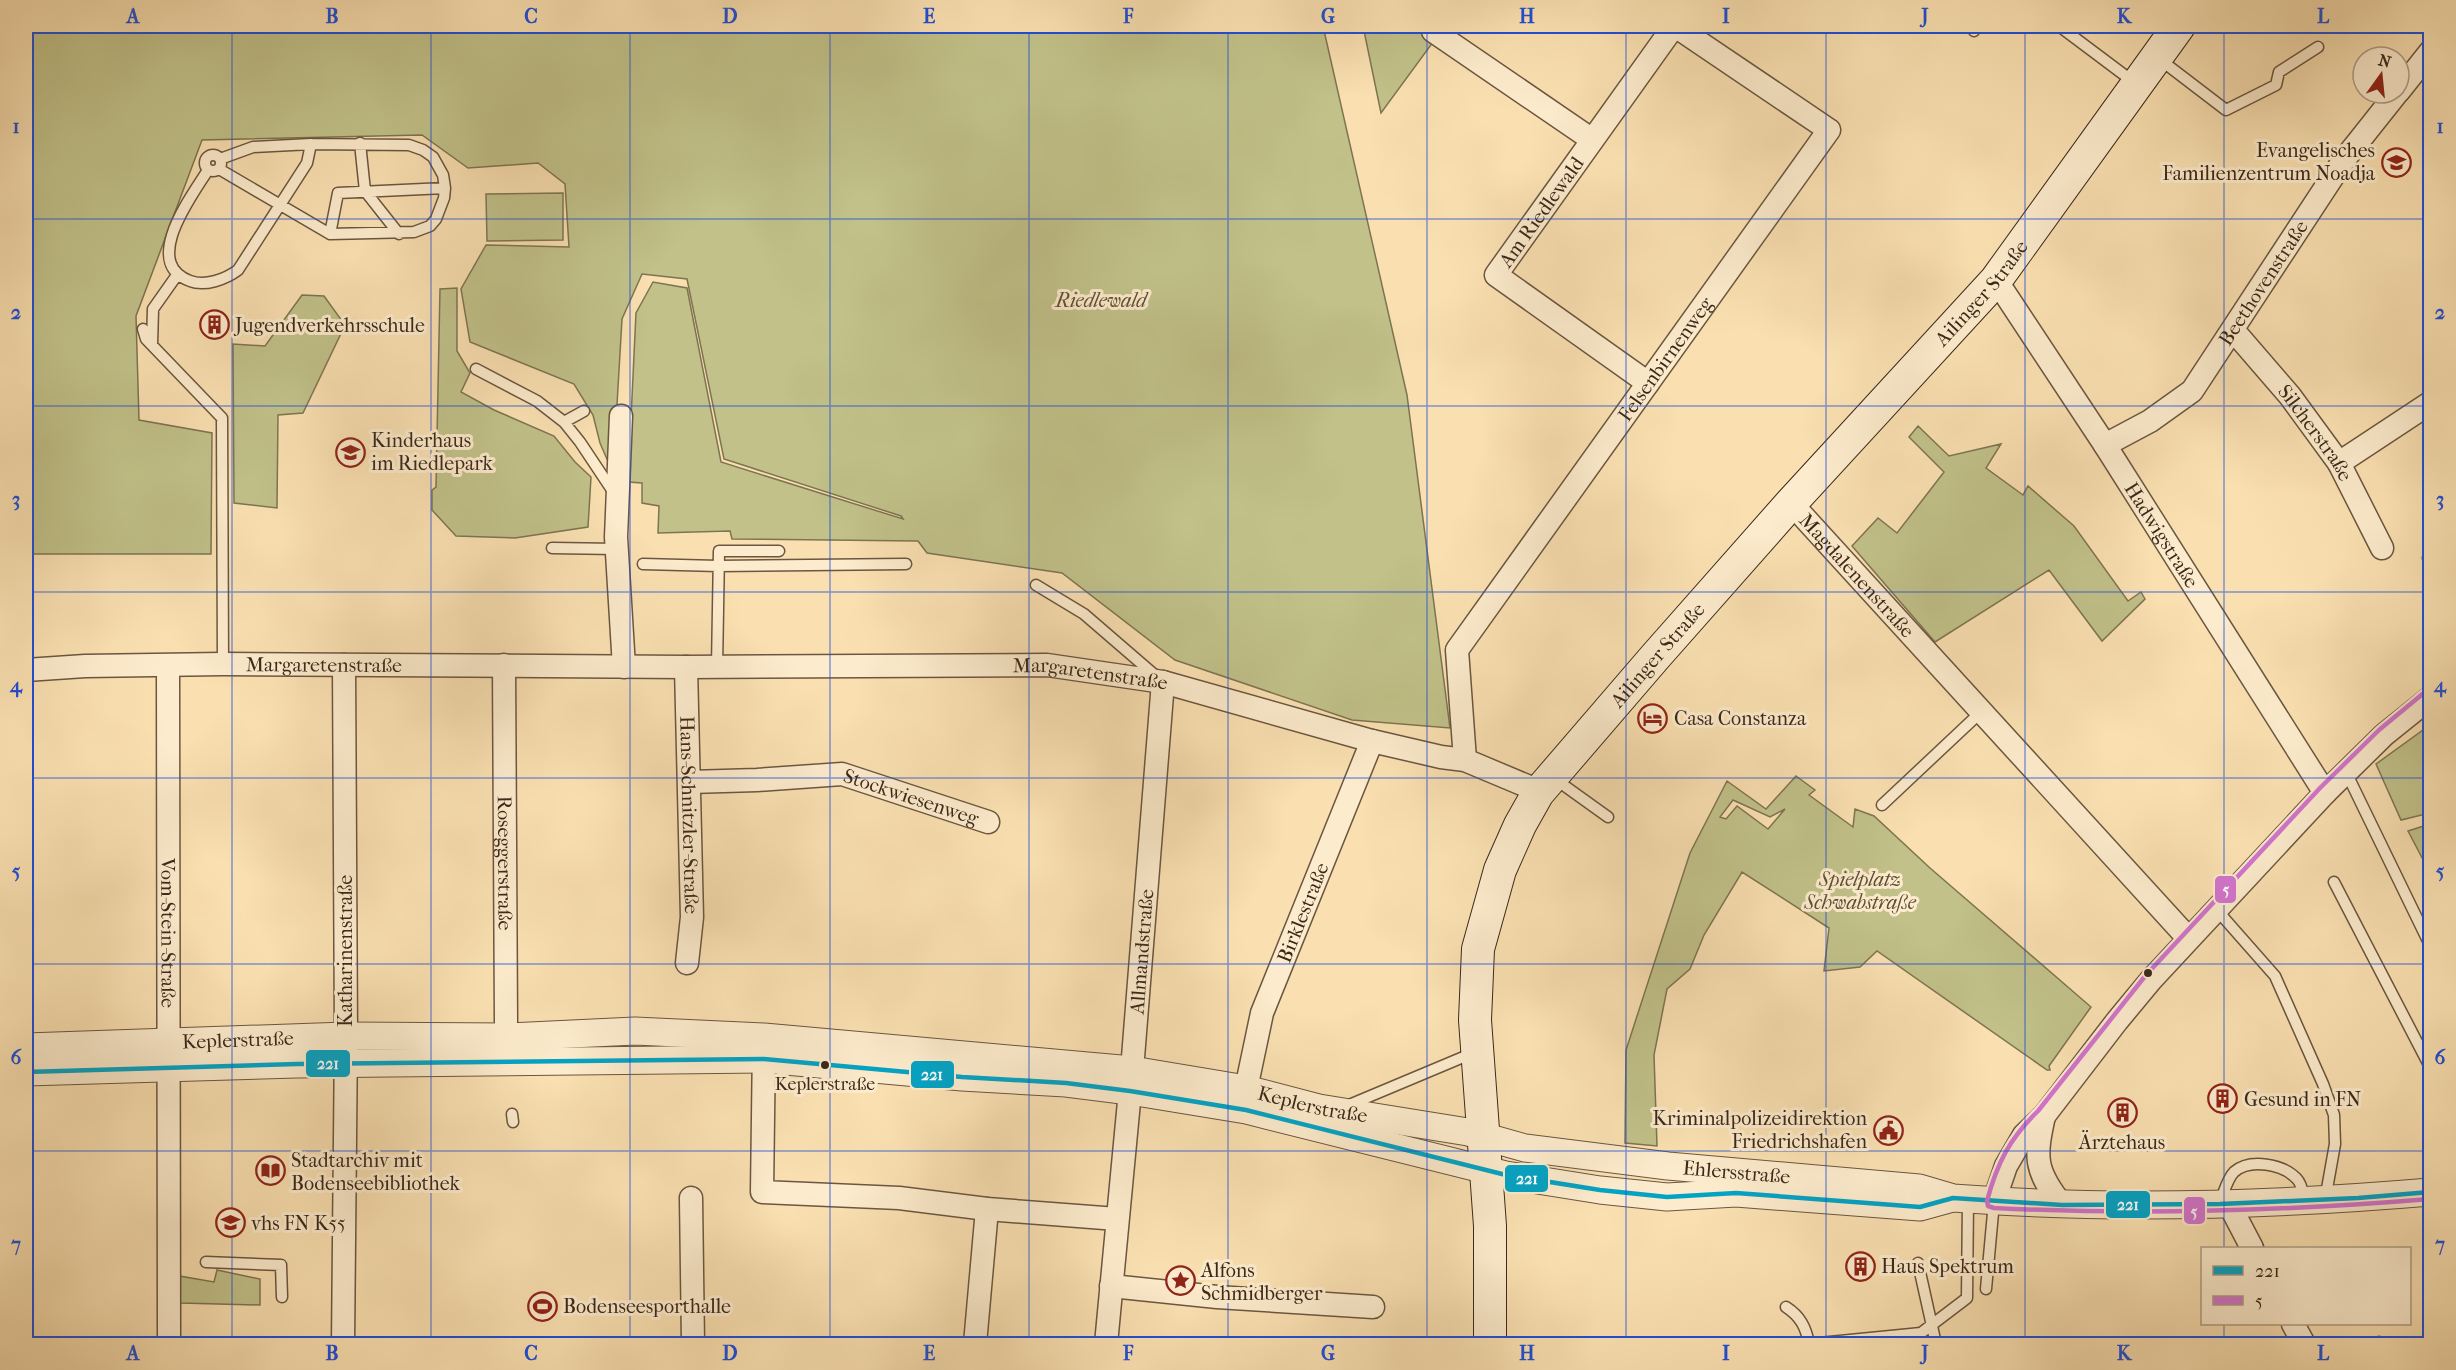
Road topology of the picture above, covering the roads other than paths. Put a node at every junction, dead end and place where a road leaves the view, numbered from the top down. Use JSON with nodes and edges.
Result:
{"nodes":[{"id":1,"x":1675,"y":26,"type":"edge"},
{"id":2,"x":2059,"y":26,"type":"edge"},
{"id":3,"x":2179,"y":26,"type":"edge"},
{"id":4,"x":1433,"y":31,"type":"dead end"},
{"id":5,"x":2318,"y":47,"type":"dead end"},
{"id":6,"x":2430,"y":52,"type":"edge"},
{"id":7,"x":2156,"y":57,"type":"junction"},
{"id":8,"x":2411,"y":76,"type":"edge"},
{"id":9,"x":2137,"y":84,"type":"junction"},
{"id":10,"x":2387,"y":105,"type":"edge"},
{"id":11,"x":1591,"y":139,"type":"junction"},
{"id":12,"x":360,"y":143,"type":"junction"},
{"id":13,"x":311,"y":144,"type":"junction"},
{"id":14,"x":220,"y":164,"type":"junction"},
{"id":15,"x":445,"y":188,"type":"junction"},
{"id":16,"x":365,"y":191,"type":"junction"},
{"id":17,"x":280,"y":206,"type":"junction"},
{"id":18,"x":330,"y":234,"type":"junction"},
{"id":19,"x":399,"y":234,"type":"junction"},
{"id":20,"x":177,"y":275,"type":"junction"},
{"id":21,"x":1996,"y":280,"type":"junction"},
{"id":22,"x":143,"y":329,"type":"dead end"},
{"id":23,"x":2233,"y":330,"type":"junction"},
{"id":24,"x":152,"y":345,"type":"junction"},
{"id":25,"x":476,"y":369,"type":"dead end"},
{"id":26,"x":1648,"y":383,"type":"junction"},
{"id":27,"x":2430,"y":403,"type":"edge"},
{"id":28,"x":584,"y":411,"type":"dead end"},
{"id":29,"x":621,"y":416,"type":"dead end"},
{"id":30,"x":564,"y":422,"type":"junction"},
{"id":31,"x":2105,"y":445,"type":"junction"},
{"id":32,"x":2339,"y":463,"type":"junction"},
{"id":33,"x":617,"y":498,"type":"junction"},
{"id":34,"x":1791,"y":503,"type":"junction"},
{"id":35,"x":552,"y":548,"type":"dead end"},
{"id":36,"x":2382,"y":548,"type":"dead end"},
{"id":37,"x":617,"y":549,"type":"junction"},
{"id":38,"x":779,"y":551,"type":"dead end"},
{"id":39,"x":643,"y":564,"type":"dead end"},
{"id":40,"x":906,"y":564,"type":"dead end"},
{"id":41,"x":718,"y":566,"type":"junction"},
{"id":42,"x":1036,"y":585,"type":"dead end"},
{"id":43,"x":223,"y":664,"type":"junction"},
{"id":44,"x":344,"y":665,"type":"junction"},
{"id":45,"x":504,"y":665,"type":"junction"},
{"id":46,"x":168,"y":666,"type":"junction"},
{"id":47,"x":624,"y":667,"type":"junction"},
{"id":48,"x":686,"y":667,"type":"junction"},
{"id":49,"x":717,"y":667,"type":"junction"},
{"id":50,"x":26,"y":670,"type":"edge"},
{"id":51,"x":1163,"y":682,"type":"junction"},
{"id":52,"x":2430,"y":698,"type":"edge"},
{"id":53,"x":1982,"y":711,"type":"junction"},
{"id":54,"x":1372,"y":741,"type":"junction"},
{"id":55,"x":1466,"y":760,"type":"junction"},
{"id":56,"x":2346,"y":772,"type":"junction"},
{"id":57,"x":690,"y":782,"type":"junction"},
{"id":58,"x":1545,"y":785,"type":"junction"},
{"id":59,"x":2325,"y":793,"type":"junction"},
{"id":60,"x":1882,"y":805,"type":"dead end"},
{"id":61,"x":1608,"y":817,"type":"dead end"},
{"id":62,"x":988,"y":822,"type":"dead end"},
{"id":63,"x":2334,"y":882,"type":"dead end"},
{"id":64,"x":2216,"y":909,"type":"junction"},
{"id":65,"x":2188,"y":938,"type":"junction"},
{"id":66,"x":2430,"y":945,"type":"edge"},
{"id":67,"x":687,"y":963,"type":"dead end"},
{"id":68,"x":346,"y":1036,"type":"junction"},
{"id":69,"x":26,"y":1047,"type":"edge"},
{"id":70,"x":764,"y":1048,"type":"junction"},
{"id":71,"x":1478,"y":1051,"type":"junction"},
{"id":72,"x":169,"y":1055,"type":"junction"},
{"id":73,"x":509,"y":1056,"type":"junction"},
{"id":74,"x":345,"y":1063,"type":"junction"},
{"id":75,"x":2430,"y":1066,"type":"edge"},
{"id":76,"x":26,"y":1072,"type":"edge"},
{"id":77,"x":1131,"y":1080,"type":"junction"},
{"id":78,"x":1246,"y":1089,"type":"junction"},
{"id":79,"x":1319,"y":1108,"type":"junction"},
{"id":80,"x":2044,"y":1116,"type":"junction"},
{"id":81,"x":1485,"y":1138,"type":"junction"},
{"id":82,"x":1487,"y":1170,"type":"junction"},
{"id":83,"x":2430,"y":1192,"type":"edge"},
{"id":84,"x":692,"y":1198,"type":"dead end"},
{"id":85,"x":1972,"y":1199,"type":"junction"},
{"id":86,"x":2315,"y":1200,"type":"junction"},
{"id":87,"x":2224,"y":1204,"type":"junction"},
{"id":88,"x":2062,"y":1205,"type":"junction"},
{"id":89,"x":987,"y":1209,"type":"junction"},
{"id":90,"x":1117,"y":1218,"type":"junction"},
{"id":91,"x":2251,"y":1247,"type":"edge"},
{"id":92,"x":206,"y":1263,"type":"dead end"},
{"id":93,"x":1918,"y":1263,"type":"dead end"},
{"id":94,"x":1111,"y":1286,"type":"junction"},
{"id":95,"x":1986,"y":1289,"type":"dead end"},
{"id":96,"x":282,"y":1297,"type":"dead end"},
{"id":97,"x":1373,"y":1307,"type":"dead end"},
{"id":98,"x":1786,"y":1307,"type":"dead end"},
{"id":99,"x":1933,"y":1324,"type":"junction"},
{"id":100,"x":2294,"y":1325,"type":"edge"},
{"id":101,"x":169,"y":1344,"type":"edge"},
{"id":102,"x":343,"y":1344,"type":"edge"},
{"id":103,"x":693,"y":1344,"type":"edge"},
{"id":104,"x":975,"y":1344,"type":"edge"},
{"id":105,"x":1106,"y":1344,"type":"edge"},
{"id":106,"x":1490,"y":1344,"type":"edge"},
{"id":107,"x":1936,"y":1344,"type":"edge"},
{"id":108,"x":2304,"y":1344,"type":"edge"}],
"edges":[{"from":1,"to":11,"type":"street","name":"Am Riedlewald"},
{"from":1,"to":26,"type":"street","name":"Felsenbirnenweg"},
{"from":2,"to":9,"type":"lane"},
{"from":3,"to":7,"type":"main road","name":"Ailinger Straße"},
{"from":4,"to":11,"type":"street"},
{"from":5,"to":7,"type":"lane"},
{"from":6,"to":8,"type":"street","name":"Beethovenstraße"},
{"from":7,"to":9,"type":"main road","name":"Ailinger Straße"},
{"from":9,"to":21,"type":"main road","name":"Ailinger Straße"},
{"from":10,"to":23,"type":"street","name":"Beethovenstraße"},
{"from":11,"to":26,"type":"street","name":"Am Riedlewald"},
{"from":12,"to":13,"type":"lane"},
{"from":12,"to":15,"type":"lane"},
{"from":12,"to":16,"type":"lane"},
{"from":13,"to":14,"type":"lane"},
{"from":13,"to":17,"type":"lane"},
{"from":14,"to":17,"type":"lane"},
{"from":14,"to":20,"type":"lane"},
{"from":15,"to":16,"type":"lane"},
{"from":15,"to":19,"type":"lane"},
{"from":16,"to":18,"type":"lane"},
{"from":16,"to":19,"type":"lane"},
{"from":17,"to":18,"type":"lane"},
{"from":17,"to":20,"type":"lane"},
{"from":18,"to":19,"type":"lane"},
{"from":20,"to":24,"type":"lane"},
{"from":21,"to":31,"type":"street","name":"Hadwigstraße"},
{"from":21,"to":34,"type":"main road","name":"Ailinger Straße"},
{"from":22,"to":24,"type":"lane"},
{"from":23,"to":31,"type":"street","name":"Beethovenstraße"},
{"from":23,"to":32,"type":"street","name":"Silcherstraße"},
{"from":24,"to":43,"type":"lane"},
{"from":25,"to":30,"type":"lane"},
{"from":26,"to":55,"type":"street","name":"Felsenbirnenweg"},
{"from":27,"to":32,"type":"street"},
{"from":28,"to":30,"type":"lane"},
{"from":29,"to":33,"type":"street"},
{"from":30,"to":33,"type":"lane"},
{"from":31,"to":59,"type":"street","name":"Hadwigstraße"},
{"from":32,"to":36,"type":"street","name":"Silcherstraße"},
{"from":33,"to":37,"type":"street"},
{"from":34,"to":53,"type":"street","name":"Magdalenenstraße"},
{"from":34,"to":58,"type":"main road","name":"Ailinger Straße"},
{"from":35,"to":37,"type":"lane"},
{"from":37,"to":47,"type":"street"},
{"from":38,"to":41,"type":"lane"},
{"from":39,"to":41,"type":"lane"},
{"from":40,"to":41,"type":"lane"},
{"from":41,"to":49,"type":"lane"},
{"from":42,"to":51,"type":"lane"},
{"from":43,"to":44,"type":"street","name":"Margaretenstraße"},
{"from":43,"to":46,"type":"street","name":"Margaretenstraße"},
{"from":44,"to":45,"type":"street","name":"Margaretenstraße"},
{"from":44,"to":68,"type":"street","name":"Katharinenstraße"},
{"from":45,"to":47,"type":"street","name":"Margaretenstraße"},
{"from":45,"to":73,"type":"street","name":"Roseggerstraße"},
{"from":46,"to":50,"type":"street","name":"Margaretenstraße"},
{"from":46,"to":72,"type":"street","name":"Vom-Stein-Straße"},
{"from":47,"to":48,"type":"street","name":"Margaretenstraße"},
{"from":48,"to":49,"type":"street","name":"Margaretenstraße"},
{"from":48,"to":57,"type":"street","name":"Hans-Schnitzler-Straße"},
{"from":49,"to":51,"type":"street","name":"Margaretenstraße"},
{"from":51,"to":54,"type":"street","name":"Margaretenstraße"},
{"from":51,"to":77,"type":"street","name":"Allmandstraße"},
{"from":52,"to":56,"type":"street"},
{"from":53,"to":60,"type":"lane"},
{"from":53,"to":65,"type":"street","name":"Magdalenenstraße"},
{"from":54,"to":55,"type":"street","name":"Margaretenstraße"},
{"from":54,"to":78,"type":"street","name":"Birklestraße"},
{"from":55,"to":58,"type":"street","name":"Margaretenstraße"},
{"from":56,"to":59,"type":"street"},
{"from":56,"to":66,"type":"lane"},
{"from":57,"to":62,"type":"street","name":"Stockwiesenweg"},
{"from":57,"to":67,"type":"street","name":"Hans-Schnitzler-Straße"},
{"from":58,"to":61,"type":"lane"},
{"from":58,"to":71,"type":"main road","name":"Ailinger Straße"},
{"from":59,"to":64,"type":"street"},
{"from":63,"to":75,"type":"lane"},
{"from":64,"to":65,"type":"street"},
{"from":64,"to":86,"type":"lane"},
{"from":65,"to":80,"type":"street"},
{"from":68,"to":72,"type":"street","name":"Keplerstraße"},
{"from":68,"to":73,"type":"street","name":"Keplerstraße"},
{"from":68,"to":74,"type":"street","name":"Katharinenstraße"},
{"from":69,"to":72,"type":"street","name":"Keplerstraße"},
{"from":70,"to":73,"type":"street","name":"Keplerstraße"},
{"from":70,"to":77,"type":"street","name":"Keplerstraße"},
{"from":70,"to":89,"type":"street"},
{"from":71,"to":79,"type":"lane"},
{"from":71,"to":81,"type":"main road","name":"Ailinger Straße"},
{"from":72,"to":74,"type":"street","name":"Keplerstraße"},
{"from":72,"to":76,"type":"street","name":"Keplerstraße"},
{"from":72,"to":101,"type":"street","name":"Vom-Stein-Straße"},
{"from":73,"to":74,"type":"street","name":"Keplerstraße"},
{"from":74,"to":102,"type":"street","name":"Katharinenstraße"},
{"from":77,"to":78,"type":"street","name":"Keplerstraße"},
{"from":77,"to":82,"type":"street","name":"Keplerstraße"},
{"from":77,"to":90,"type":"street","name":"Allmandstraße"},
{"from":78,"to":79,"type":"street","name":"Keplerstraße"},
{"from":79,"to":81,"type":"street","name":"Keplerstraße"},
{"from":80,"to":85,"type":"street"},
{"from":80,"to":88,"type":"street"},
{"from":81,"to":82,"type":"main road","name":"Ailinger Straße"},
{"from":81,"to":85,"type":"street","name":"Ehlersstraße"},
{"from":82,"to":85,"type":"street","name":"Ehlersstraße"},
{"from":82,"to":106,"type":"main road","name":"Ailinger Straße"},
{"from":83,"to":86,"type":"street","name":"Ehlersstraße"},
{"from":84,"to":103,"type":"street"},
{"from":85,"to":88,"type":"street","name":"Ehlersstraße"},
{"from":85,"to":95,"type":"lane"},
{"from":85,"to":99,"type":"lane"},
{"from":86,"to":87,"type":"street","name":"Ehlersstraße"},
{"from":86,"to":87,"type":"lane"},
{"from":87,"to":88,"type":"street","name":"Ehlersstraße"},
{"from":87,"to":91,"type":"street"},
{"from":89,"to":90,"type":"street"},
{"from":89,"to":104,"type":"street"},
{"from":90,"to":94,"type":"street","name":"Allmandstraße"},
{"from":92,"to":96,"type":"lane"},
{"from":93,"to":99,"type":"lane"},
{"from":94,"to":97,"type":"street"},
{"from":94,"to":105,"type":"street","name":"Allmandstraße"},
{"from":98,"to":99,"type":"lane"},
{"from":99,"to":107,"type":"lane"},
{"from":100,"to":108,"type":"street"}]}
